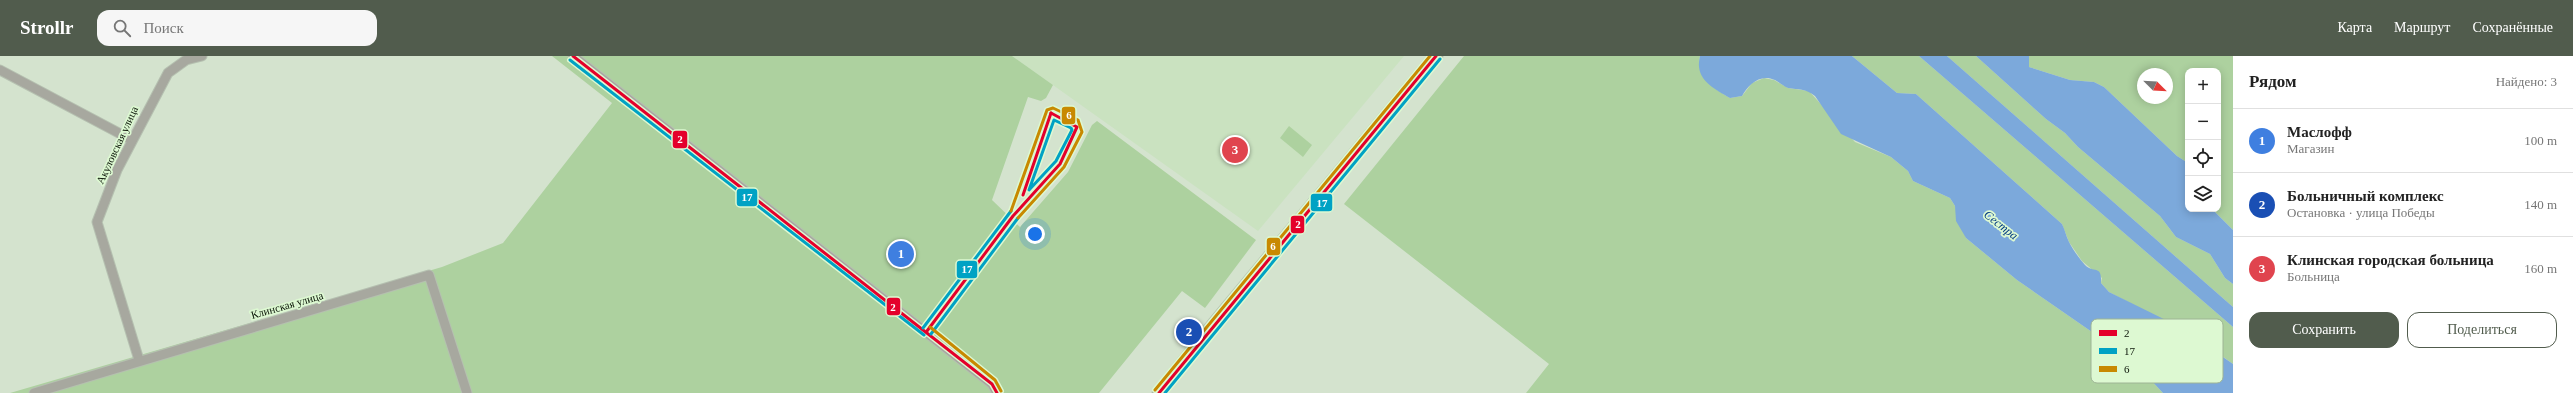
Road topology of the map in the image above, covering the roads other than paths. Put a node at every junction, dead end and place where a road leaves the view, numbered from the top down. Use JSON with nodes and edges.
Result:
{"nodes":[{"id":1,"x":202,"y":56,"type":"edge"},
{"id":2,"x":573,"y":56,"type":"edge"},
{"id":3,"x":1436,"y":56,"type":"edge"},
{"id":4,"x":0,"y":70,"type":"edge"},
{"id":5,"x":132,"y":140,"type":"junction"},
{"id":6,"x":139,"y":360,"type":"junction"},
{"id":7,"x":34,"y":393,"type":"edge"},
{"id":8,"x":467,"y":393,"type":"edge"},
{"id":9,"x":997,"y":393,"type":"edge"},
{"id":10,"x":1159,"y":393,"type":"edge"}],
"edges":[{"from":1,"to":5,"type":"street","name":"Акуловская улица"},
{"from":2,"to":9,"type":"street"},
{"from":3,"to":10,"type":"street"},
{"from":4,"to":5,"type":"street"},
{"from":5,"to":6,"type":"street","name":"Акуловская улица"},
{"from":6,"to":7,"type":"street","name":"Клинская улица"},
{"from":6,"to":8,"type":"street","name":"Клинская улица"}]}
